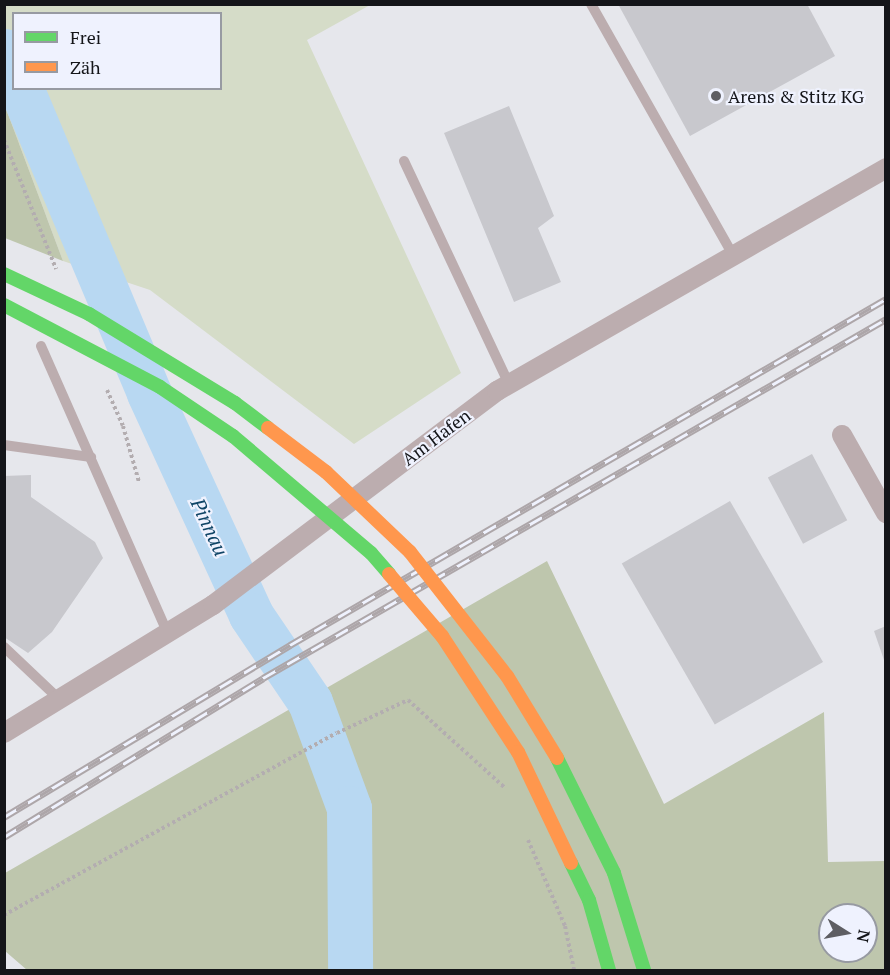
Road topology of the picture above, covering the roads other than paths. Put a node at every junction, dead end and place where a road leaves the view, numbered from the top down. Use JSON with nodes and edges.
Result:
{"nodes":[{"id":1,"x":591,"y":4,"type":"edge"},
{"id":2,"x":405,"y":161,"type":"dead end"},
{"id":3,"x":885,"y":168,"type":"edge"},
{"id":4,"x":733,"y":255,"type":"junction"},
{"id":5,"x":4,"y":274,"type":"edge"},
{"id":6,"x":4,"y":305,"type":"edge"},
{"id":7,"x":41,"y":346,"type":"dead end"},
{"id":8,"x":509,"y":384,"type":"junction"},
{"id":9,"x":842,"y":435,"type":"dead end"},
{"id":10,"x":4,"y":445,"type":"edge"},
{"id":11,"x":91,"y":458,"type":"junction"},
{"id":12,"x":885,"y":513,"type":"edge"},
{"id":13,"x":168,"y":634,"type":"junction"},
{"id":14,"x":4,"y":647,"type":"edge"},
{"id":15,"x":60,"y":700,"type":"junction"},
{"id":16,"x":4,"y":733,"type":"edge"},
{"id":17,"x":609,"y":970,"type":"edge"},
{"id":18,"x":644,"y":970,"type":"edge"}],
"edges":[{"from":1,"to":4,"type":"lane"},
{"from":2,"to":8,"type":"lane"},
{"from":3,"to":4,"type":"street","name":"Am Hafen"},
{"from":4,"to":8,"type":"street","name":"Am Hafen"},
{"from":5,"to":18,"type":"main road","bridge":true},
{"from":6,"to":17,"type":"main road","bridge":true},
{"from":7,"to":11,"type":"lane"},
{"from":8,"to":13,"type":"street","name":"Am Hafen"},
{"from":9,"to":12,"type":"street"},
{"from":10,"to":11,"type":"lane"},
{"from":11,"to":13,"type":"lane"},
{"from":13,"to":15,"type":"street","name":"Am Hafen"},
{"from":14,"to":15,"type":"lane"},
{"from":15,"to":16,"type":"street","name":"Am Hafen"}]}
